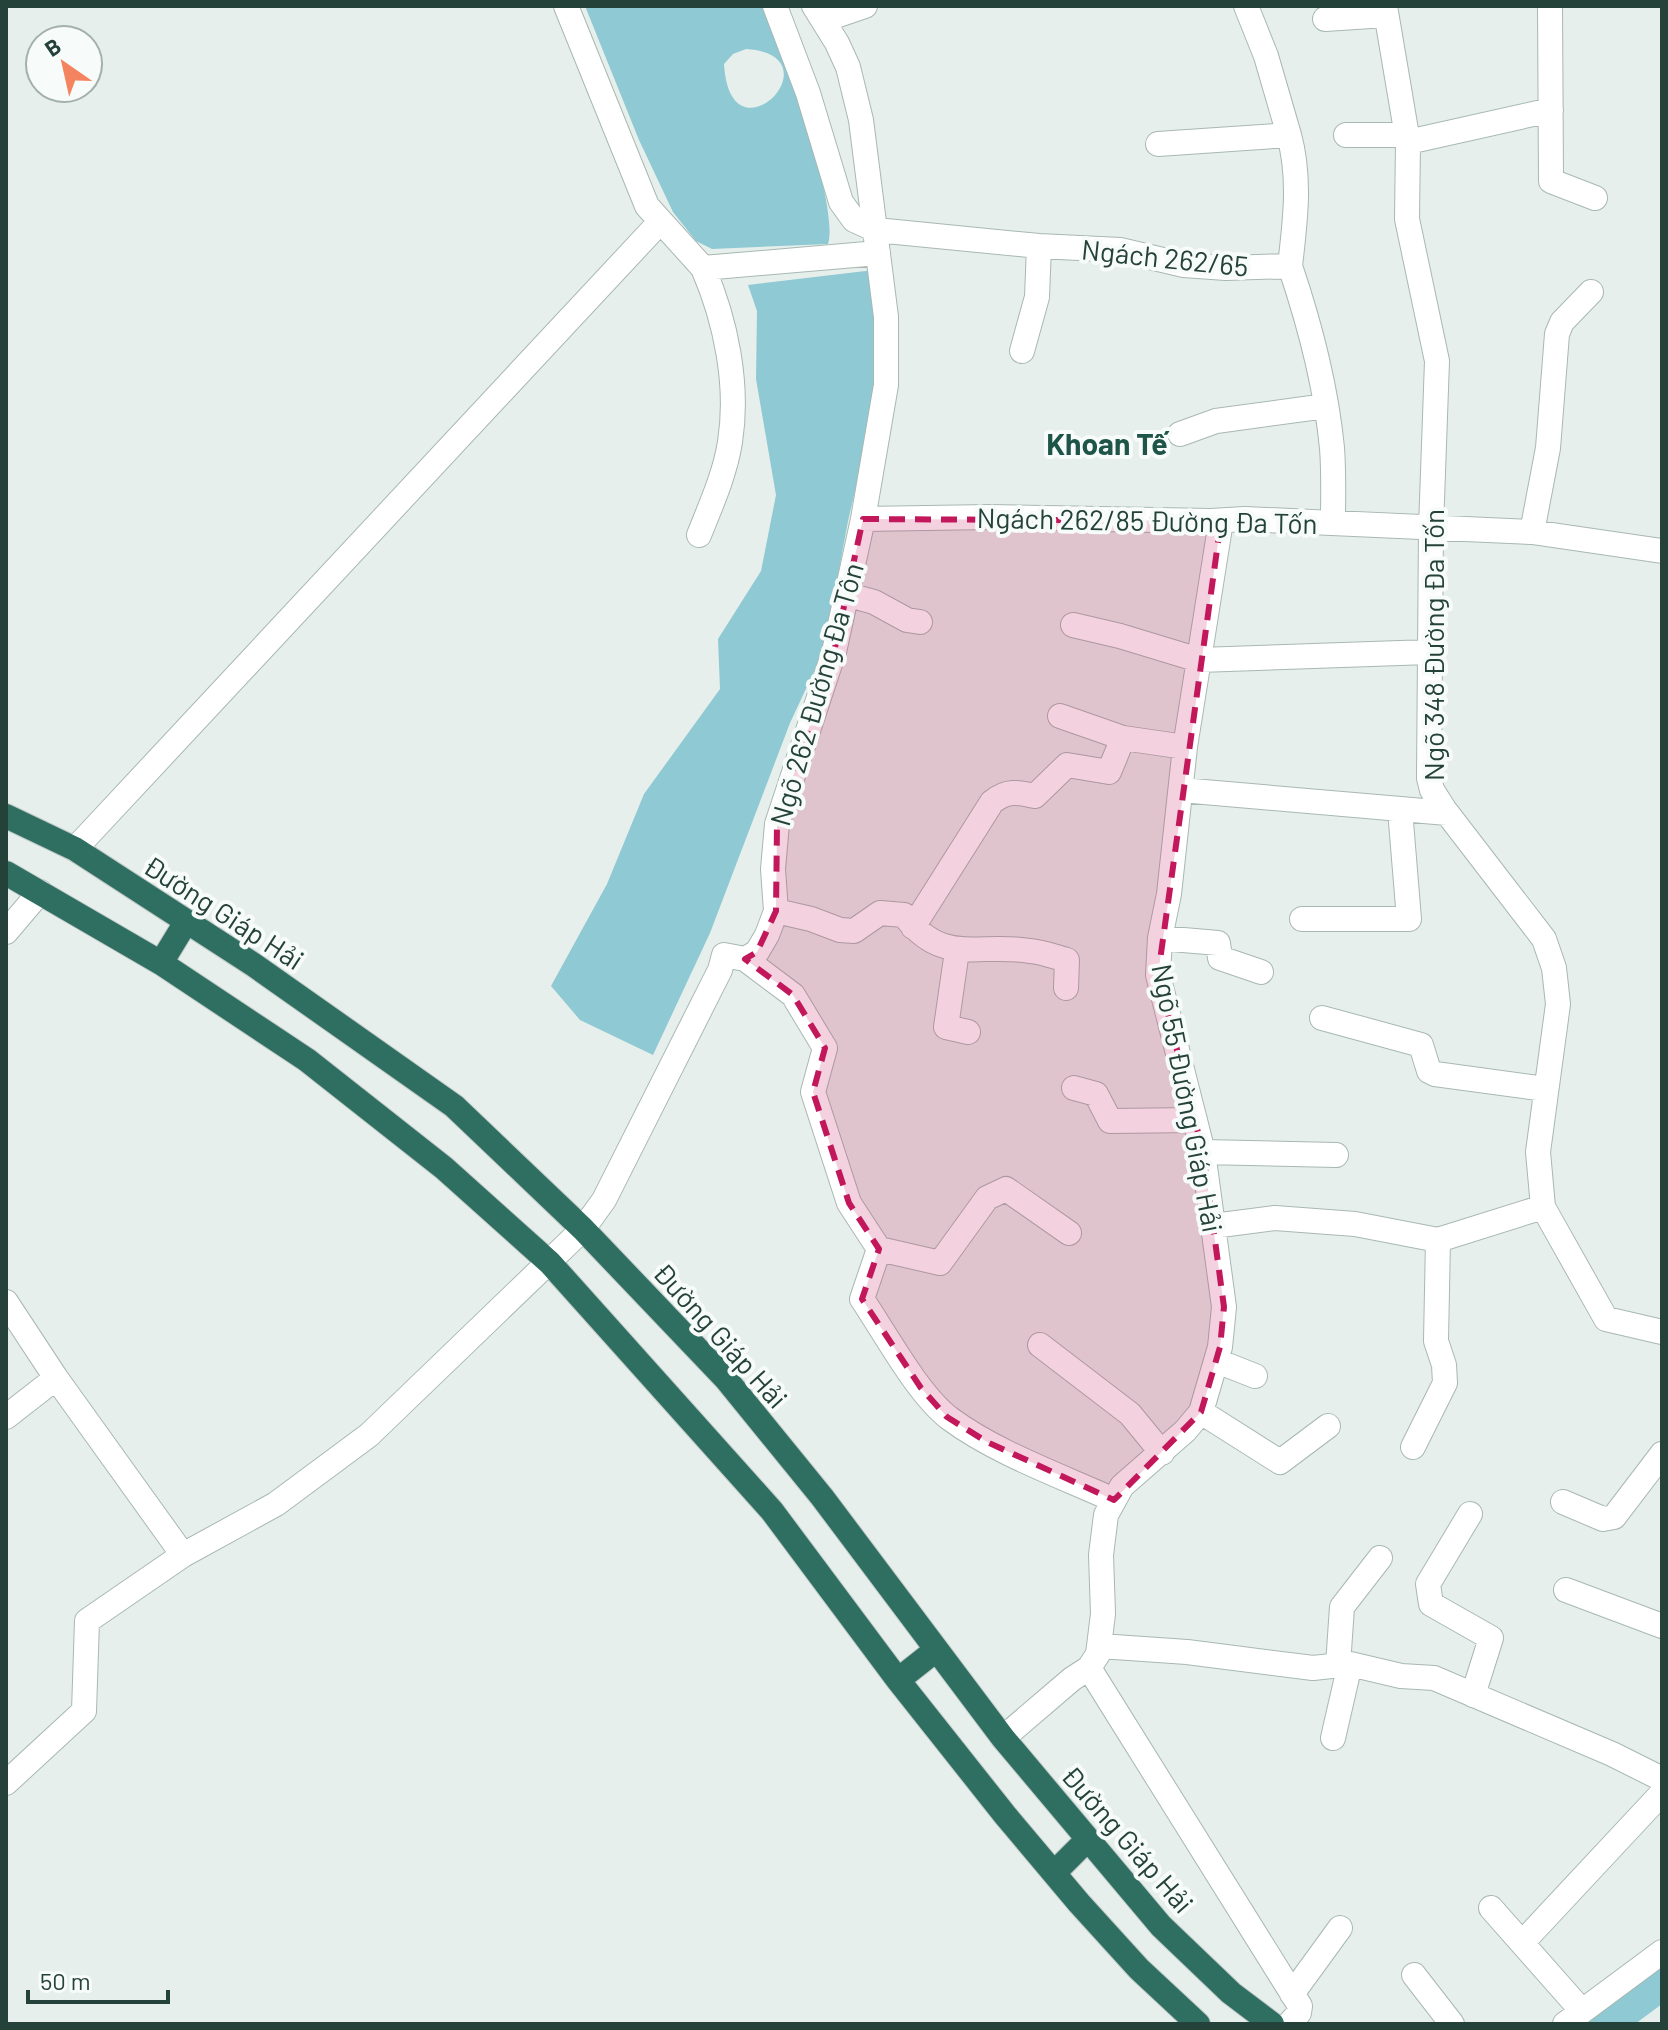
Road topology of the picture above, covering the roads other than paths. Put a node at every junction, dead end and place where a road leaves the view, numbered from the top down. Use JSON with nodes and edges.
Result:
{"nodes":[{"id":1,"x":566,"y":6,"type":"edge"},
{"id":2,"x":775,"y":6,"type":"edge"},
{"id":3,"x":865,"y":6,"type":"edge"},
{"id":4,"x":1246,"y":6,"type":"edge"},
{"id":5,"x":1550,"y":6,"type":"edge"},
{"id":6,"x":1386,"y":10,"type":"edge"},
{"id":7,"x":819,"y":13,"type":"edge"},
{"id":8,"x":1325,"y":19,"type":"dead end"},
{"id":9,"x":1551,"y":110,"type":"junction"},
{"id":10,"x":1289,"y":135,"type":"junction"},
{"id":11,"x":1346,"y":135,"type":"dead end"},
{"id":12,"x":1407,"y":139,"type":"junction"},
{"id":13,"x":1158,"y":144,"type":"dead end"},
{"id":14,"x":1595,"y":198,"type":"dead end"},
{"id":15,"x":660,"y":222,"type":"junction"},
{"id":16,"x":877,"y":242,"type":"junction"},
{"id":17,"x":1039,"y":246,"type":"junction"},
{"id":18,"x":1290,"y":266,"type":"junction"},
{"id":19,"x":703,"y":268,"type":"junction"},
{"id":20,"x":1591,"y":292,"type":"dead end"},
{"id":21,"x":1022,"y":351,"type":"dead end"},
{"id":22,"x":1326,"y":406,"type":"junction"},
{"id":23,"x":1180,"y":434,"type":"dead end"},
{"id":24,"x":863,"y":519,"type":"junction"},
{"id":25,"x":1221,"y":521,"type":"junction"},
{"id":26,"x":1333,"y":523,"type":"junction"},
{"id":27,"x":1431,"y":528,"type":"junction"},
{"id":28,"x":1532,"y":532,"type":"junction"},
{"id":29,"x":699,"y":535,"type":"dead end"},
{"id":30,"x":1662,"y":551,"type":"edge"},
{"id":31,"x":845,"y":594,"type":"junction"},
{"id":32,"x":920,"y":622,"type":"dead end"},
{"id":33,"x":1073,"y":625,"type":"dead end"},
{"id":34,"x":1429,"y":652,"type":"junction"},
{"id":35,"x":1199,"y":660,"type":"junction"},
{"id":36,"x":1060,"y":716,"type":"dead end"},
{"id":37,"x":1123,"y":738,"type":"junction"},
{"id":38,"x":1185,"y":747,"type":"junction"},
{"id":39,"x":1181,"y":790,"type":"junction"},
{"id":40,"x":1400,"y":810,"type":"junction"},
{"id":41,"x":1447,"y":813,"type":"junction"},
{"id":42,"x":6,"y":816,"type":"edge"},
{"id":43,"x":75,"y":849,"type":"junction"},
{"id":44,"x":6,"y":873,"type":"edge"},
{"id":45,"x":40,"y":892,"type":"junction"},
{"id":46,"x":776,"y":911,"type":"junction"},
{"id":47,"x":1302,"y":919,"type":"dead end"},
{"id":48,"x":186,"y":922,"type":"junction"},
{"id":49,"x":913,"y":927,"type":"junction"},
{"id":50,"x":6,"y":932,"type":"edge"},
{"id":51,"x":1160,"y":938,"type":"junction"},
{"id":52,"x":957,"y":951,"type":"junction"},
{"id":53,"x":745,"y":959,"type":"junction"},
{"id":54,"x":161,"y":963,"type":"junction"},
{"id":55,"x":1261,"y":972,"type":"dead end"},
{"id":56,"x":1066,"y":988,"type":"dead end"},
{"id":57,"x":1322,"y":1018,"type":"dead end"},
{"id":58,"x":968,"y":1032,"type":"dead end"},
{"id":59,"x":1074,"y":1088,"type":"dead end"},
{"id":60,"x":1545,"y":1089,"type":"junction"},
{"id":61,"x":1195,"y":1120,"type":"junction"},
{"id":62,"x":1203,"y":1152,"type":"junction"},
{"id":63,"x":1336,"y":1155,"type":"dead end"},
{"id":64,"x":1543,"y":1207,"type":"junction"},
{"id":65,"x":1213,"y":1226,"type":"junction"},
{"id":66,"x":583,"y":1229,"type":"junction"},
{"id":67,"x":1069,"y":1233,"type":"dead end"},
{"id":68,"x":1438,"y":1240,"type":"junction"},
{"id":69,"x":879,"y":1249,"type":"junction"},
{"id":70,"x":550,"y":1263,"type":"junction"},
{"id":71,"x":6,"y":1302,"type":"edge"},
{"id":72,"x":1662,"y":1332,"type":"edge"},
{"id":73,"x":1040,"y":1345,"type":"dead end"},
{"id":74,"x":1217,"y":1361,"type":"junction"},
{"id":75,"x":1255,"y":1376,"type":"dead end"},
{"id":76,"x":56,"y":1378,"type":"junction"},
{"id":77,"x":1201,"y":1412,"type":"junction"},
{"id":78,"x":6,"y":1417,"type":"edge"},
{"id":79,"x":1328,"y":1426,"type":"dead end"},
{"id":80,"x":1413,"y":1447,"type":"dead end"},
{"id":81,"x":1162,"y":1453,"type":"junction"},
{"id":82,"x":1662,"y":1454,"type":"edge"},
{"id":83,"x":1114,"y":1500,"type":"junction"},
{"id":84,"x":1563,"y":1502,"type":"dead end"},
{"id":85,"x":1470,"y":1514,"type":"dead end"},
{"id":86,"x":183,"y":1555,"type":"junction"},
{"id":87,"x":1380,"y":1558,"type":"dead end"},
{"id":88,"x":1566,"y":1590,"type":"dead end"},
{"id":89,"x":1662,"y":1626,"type":"edge"},
{"id":90,"x":936,"y":1650,"type":"junction"},
{"id":91,"x":1095,"y":1657,"type":"junction"},
{"id":92,"x":1344,"y":1665,"type":"junction"},
{"id":93,"x":898,"y":1680,"type":"junction"},
{"id":94,"x":1473,"y":1695,"type":"junction"},
{"id":95,"x":1003,"y":1738,"type":"junction"},
{"id":96,"x":1333,"y":1738,"type":"dead end"},
{"id":97,"x":1662,"y":1779,"type":"edge"},
{"id":98,"x":6,"y":1783,"type":"edge"},
{"id":99,"x":1662,"y":1793,"type":"edge"},
{"id":100,"x":1088,"y":1839,"type":"junction"},
{"id":101,"x":1054,"y":1873,"type":"junction"},
{"id":102,"x":1491,"y":1908,"type":"dead end"},
{"id":103,"x":1340,"y":1928,"type":"dead end"},
{"id":104,"x":1522,"y":1943,"type":"junction"},
{"id":105,"x":1662,"y":1952,"type":"edge"},
{"id":106,"x":1414,"y":1975,"type":"dead end"},
{"id":107,"x":1292,"y":1994,"type":"junction"},
{"id":108,"x":1574,"y":2017,"type":"edge"},
{"id":109,"x":1198,"y":2024,"type":"edge"},
{"id":110,"x":1272,"y":2024,"type":"edge"},
{"id":111,"x":1289,"y":2024,"type":"edge"},
{"id":112,"x":1452,"y":2024,"type":"edge"}],
"edges":[{"from":1,"to":15,"type":"street"},
{"from":2,"to":16,"type":"street"},
{"from":3,"to":7,"type":"street"},
{"from":4,"to":10,"type":"street"},
{"from":5,"to":9,"type":"street"},
{"from":6,"to":8,"type":"street"},
{"from":6,"to":12,"type":"street","name":"Ngõ 348 Đường Đa Tốn"},
{"from":7,"to":16,"type":"street","name":"Ngõ 262 Đường Đa Tôn"},
{"from":9,"to":12,"type":"street"},
{"from":9,"to":14,"type":"street"},
{"from":10,"to":13,"type":"street"},
{"from":10,"to":18,"type":"street"},
{"from":11,"to":12,"type":"street"},
{"from":12,"to":27,"type":"street","name":"Ngõ 348 Đường Đa Tốn"},
{"from":15,"to":19,"type":"street"},
{"from":15,"to":43,"type":"street"},
{"from":16,"to":17,"type":"street","name":"Ngách 262/65"},
{"from":16,"to":19,"type":"street","name":"Ngách 262/65"},
{"from":16,"to":24,"type":"street","name":"Ngõ 262 Đường Đa Tôn"},
{"from":17,"to":18,"type":"street","name":"Ngách 262/65"},
{"from":17,"to":21,"type":"street"},
{"from":18,"to":22,"type":"street","name":"Ngách 262/65"},
{"from":19,"to":29,"type":"street"},
{"from":20,"to":28,"type":"street"},
{"from":22,"to":23,"type":"street"},
{"from":22,"to":26,"type":"street","name":"Ngách 262/65"},
{"from":24,"to":25,"type":"street","name":"Ngách 262/85 Đường Đa Tốn"},
{"from":24,"to":31,"type":"street","name":"Ngõ 262 Đường Đa Tôn"},
{"from":25,"to":26,"type":"street","name":"Ngách 262/85 Đường Đa Tốn"},
{"from":25,"to":35,"type":"street","name":"Ngõ 55 Đường Giáp Hải"},
{"from":26,"to":27,"type":"street","name":"Ngách 262/85 Đường Đa Tốn"},
{"from":27,"to":28,"type":"street","name":"Ngách 262/85 Đường Đa Tốn"},
{"from":27,"to":34,"type":"street","name":"Ngõ 348 Đường Đa Tốn"},
{"from":28,"to":30,"type":"street","name":"Ngách 262/85 Đường Đa Tốn"},
{"from":31,"to":32,"type":"street"},
{"from":31,"to":46,"type":"street","name":"Ngõ 262 Đường Đa Tôn"},
{"from":33,"to":35,"type":"street"},
{"from":34,"to":35,"type":"street"},
{"from":34,"to":41,"type":"street","name":"Ngõ 348 Đường Đa Tốn"},
{"from":35,"to":38,"type":"street","name":"Ngõ 55 Đường Giáp Hải"},
{"from":36,"to":37,"type":"street"},
{"from":37,"to":38,"type":"street"},
{"from":37,"to":49,"type":"street"},
{"from":38,"to":39,"type":"street","name":"Ngõ 55 Đường Giáp Hải"},
{"from":39,"to":40,"type":"street"},
{"from":39,"to":51,"type":"street","name":"Ngõ 55 Đường Giáp Hải"},
{"from":40,"to":41,"type":"street"},
{"from":40,"to":47,"type":"street"},
{"from":41,"to":60,"type":"street","name":"Ngõ 348 Đường Đa Tốn"},
{"from":42,"to":43,"type":"highway","name":"Đường Giáp Hải"},
{"from":43,"to":48,"type":"highway","name":"Đường Giáp Hải"},
{"from":44,"to":45,"type":"highway"},
{"from":45,"to":50,"type":"street"},
{"from":45,"to":54,"type":"highway"},
{"from":46,"to":49,"type":"street"},
{"from":46,"to":53,"type":"street","name":"Ngõ 262 Đường Đa Tôn"},
{"from":48,"to":54,"type":"highway"},
{"from":48,"to":66,"type":"highway","name":"Đường Giáp Hải"},
{"from":49,"to":52,"type":"street"},
{"from":51,"to":55,"type":"street"},
{"from":51,"to":61,"type":"street","name":"Ngõ 55 Đường Giáp Hải"},
{"from":52,"to":56,"type":"street"},
{"from":52,"to":58,"type":"street"},
{"from":53,"to":66,"type":"street","name":"Ngõ 262 Đường Đa Tôn"},
{"from":53,"to":69,"type":"street"},
{"from":54,"to":70,"type":"highway"},
{"from":57,"to":60,"type":"street"},
{"from":59,"to":61,"type":"street"},
{"from":60,"to":64,"type":"street","name":"Ngõ 348 Đường Đa Tốn"},
{"from":61,"to":62,"type":"street","name":"Ngõ 55 Đường Giáp Hải"},
{"from":62,"to":63,"type":"street"},
{"from":62,"to":65,"type":"street","name":"Ngõ 55 Đường Giáp Hải"},
{"from":64,"to":68,"type":"street"},
{"from":64,"to":72,"type":"street","name":"Ngõ 348 Đường Đa Tốn"},
{"from":65,"to":68,"type":"street"},
{"from":65,"to":74,"type":"street","name":"Ngõ 55 Đường Giáp Hải"},
{"from":66,"to":70,"type":"street"},
{"from":66,"to":90,"type":"highway","name":"Đường Giáp Hải"},
{"from":67,"to":69,"type":"street"},
{"from":68,"to":80,"type":"street"},
{"from":69,"to":83,"type":"street"},
{"from":70,"to":86,"type":"street"},
{"from":70,"to":93,"type":"highway"},
{"from":71,"to":76,"type":"street"},
{"from":73,"to":81,"type":"street"},
{"from":74,"to":75,"type":"street"},
{"from":74,"to":77,"type":"street","name":"Ngõ 55 Đường Giáp Hải"},
{"from":76,"to":78,"type":"street"},
{"from":76,"to":86,"type":"street"},
{"from":77,"to":79,"type":"street"},
{"from":77,"to":81,"type":"street","name":"Ngõ 55 Đường Giáp Hải"},
{"from":81,"to":83,"type":"street","name":"Ngõ 55 Đường Giáp Hải"},
{"from":82,"to":84,"type":"street"},
{"from":83,"to":91,"type":"street","name":"Ngõ 55 Đường Giáp Hải"},
{"from":85,"to":94,"type":"street"},
{"from":86,"to":98,"type":"street"},
{"from":87,"to":92,"type":"street"},
{"from":88,"to":89,"type":"street"},
{"from":90,"to":93,"type":"highway"},
{"from":90,"to":95,"type":"highway","name":"Đường Giáp Hải"},
{"from":91,"to":92,"type":"street"},
{"from":91,"to":95,"type":"street"},
{"from":91,"to":107,"type":"street"},
{"from":92,"to":94,"type":"street"},
{"from":92,"to":96,"type":"street"},
{"from":93,"to":101,"type":"highway"},
{"from":94,"to":97,"type":"street"},
{"from":95,"to":100,"type":"highway","name":"Đường Giáp Hải"},
{"from":99,"to":104,"type":"street"},
{"from":100,"to":101,"type":"highway"},
{"from":100,"to":110,"type":"highway","name":"Đường Giáp Hải"},
{"from":101,"to":109,"type":"highway"},
{"from":102,"to":104,"type":"street"},
{"from":103,"to":107,"type":"street"},
{"from":104,"to":108,"type":"street"},
{"from":105,"to":108,"type":"street"},
{"from":106,"to":112,"type":"street"},
{"from":107,"to":111,"type":"street"}]}
